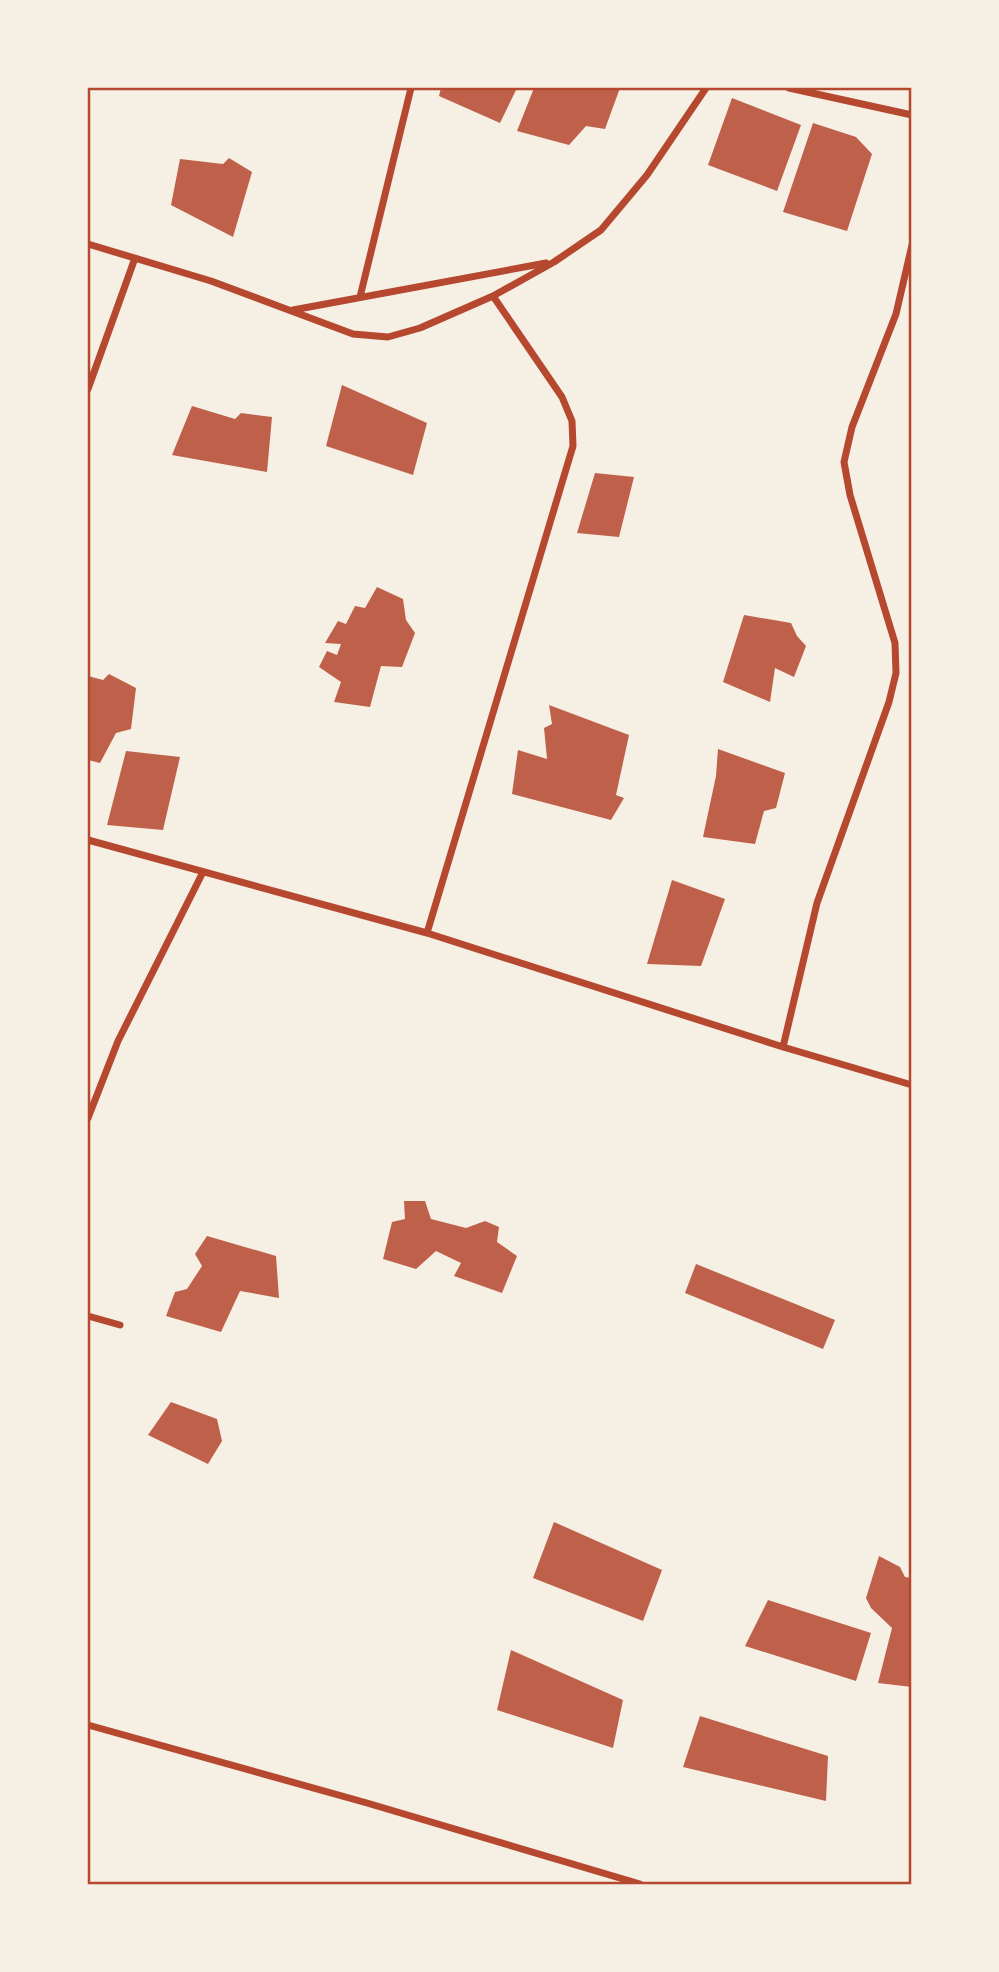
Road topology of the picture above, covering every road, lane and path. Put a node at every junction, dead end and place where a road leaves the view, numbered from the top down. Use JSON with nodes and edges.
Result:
{"nodes":[{"id":1,"x":411,"y":88,"type":"edge"},
{"id":2,"x":706,"y":88,"type":"edge"},
{"id":3,"x":789,"y":88,"type":"edge"},
{"id":4,"x":912,"y":115,"type":"edge"},
{"id":5,"x":88,"y":244,"type":"edge"},
{"id":6,"x":912,"y":245,"type":"edge"},
{"id":7,"x":135,"y":258,"type":"junction"},
{"id":8,"x":554,"y":262,"type":"junction"},
{"id":9,"x":493,"y":296,"type":"junction"},
{"id":10,"x":360,"y":297,"type":"junction"},
{"id":11,"x":290,"y":310,"type":"junction"},
{"id":12,"x":88,"y":388,"type":"edge"},
{"id":13,"x":88,"y":840,"type":"edge"},
{"id":14,"x":203,"y":872,"type":"junction"},
{"id":15,"x":427,"y":933,"type":"junction"},
{"id":16,"x":783,"y":1047,"type":"junction"},
{"id":17,"x":912,"y":1085,"type":"edge"},
{"id":18,"x":88,"y":1118,"type":"edge"},
{"id":19,"x":88,"y":1316,"type":"edge"},
{"id":20,"x":120,"y":1325,"type":"dead end"},
{"id":21,"x":88,"y":1726,"type":"edge"},
{"id":22,"x":640,"y":1885,"type":"edge"}],
"edges":[{"from":1,"to":10,"type":"street"},
{"from":2,"to":8,"type":"street"},
{"from":3,"to":4,"type":"street"},
{"from":5,"to":7,"type":"street"},
{"from":6,"to":16,"type":"street"},
{"from":7,"to":11,"type":"street"},
{"from":7,"to":12,"type":"street"},
{"from":8,"to":9,"type":"street"},
{"from":8,"to":10,"type":"street"},
{"from":9,"to":11,"type":"street"},
{"from":9,"to":15,"type":"street"},
{"from":10,"to":11,"type":"street"},
{"from":13,"to":14,"type":"street"},
{"from":14,"to":15,"type":"street"},
{"from":14,"to":18,"type":"street"},
{"from":15,"to":16,"type":"street"},
{"from":16,"to":17,"type":"street"},
{"from":19,"to":20,"type":"street"},
{"from":21,"to":22,"type":"street"}]}
